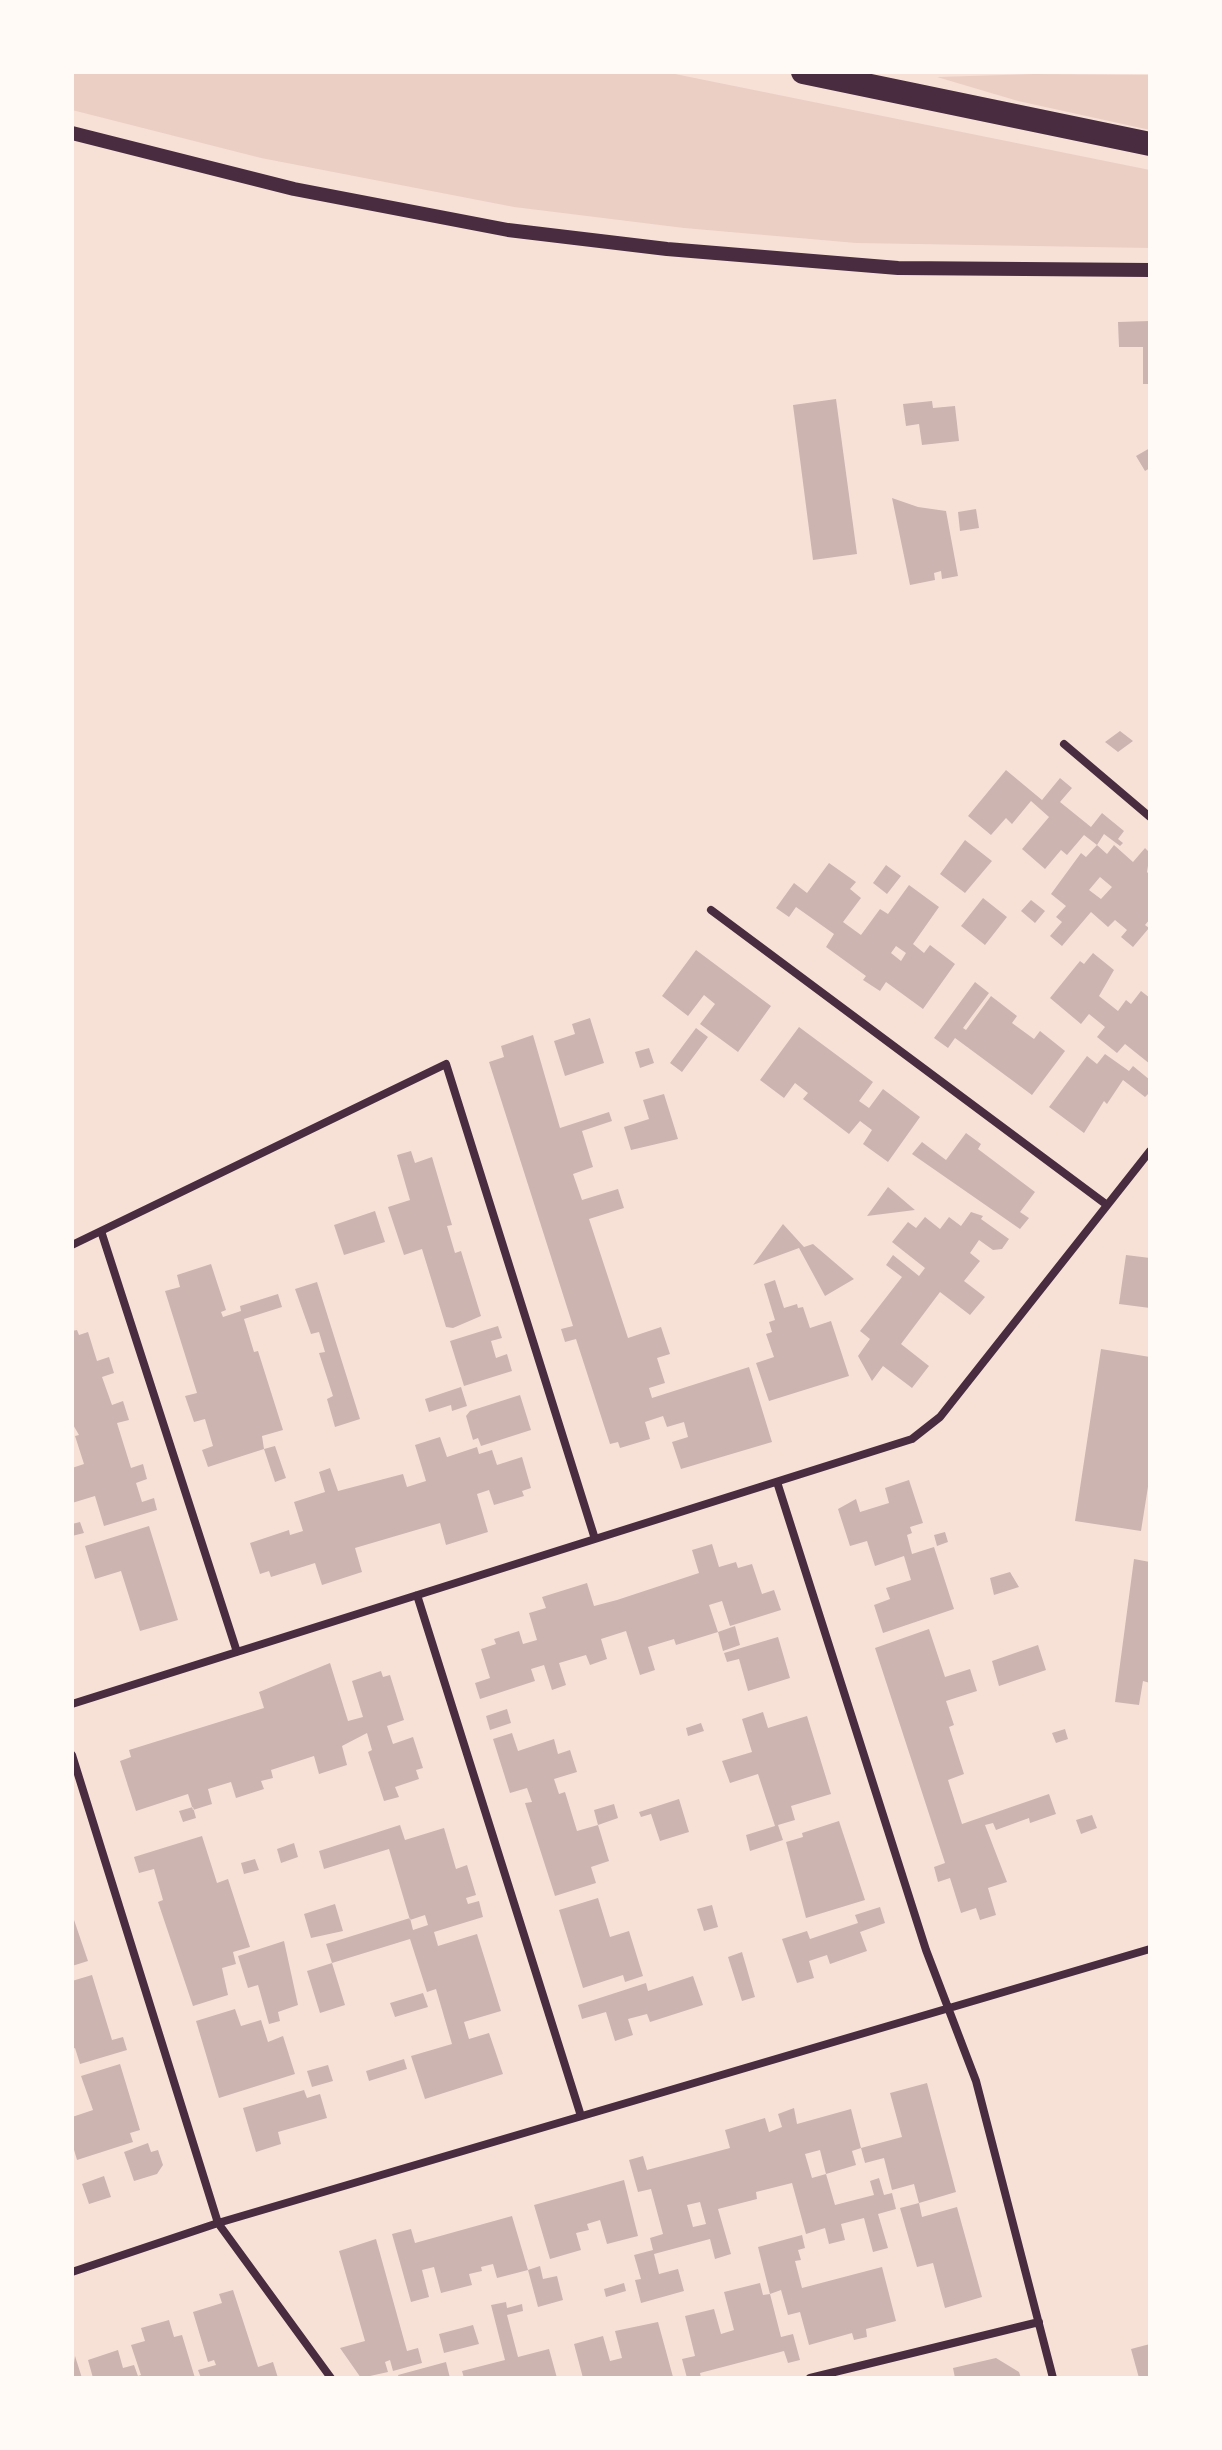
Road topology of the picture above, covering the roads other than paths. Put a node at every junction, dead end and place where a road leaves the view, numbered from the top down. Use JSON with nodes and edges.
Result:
{"nodes":[{"id":1,"x":803,"y":72,"type":"edge"},
{"id":2,"x":72,"y":133,"type":"edge"},
{"id":3,"x":1150,"y":144,"type":"edge"},
{"id":4,"x":1150,"y":270,"type":"edge"},
{"id":5,"x":1064,"y":744,"type":"dead end"},
{"id":6,"x":1150,"y":817,"type":"edge"},
{"id":7,"x":711,"y":910,"type":"dead end"},
{"id":8,"x":1150,"y":1151,"type":"edge"},
{"id":9,"x":1107,"y":1205,"type":"junction"},
{"id":10,"x":101,"y":1231,"type":"junction"},
{"id":11,"x":72,"y":1245,"type":"edge"},
{"id":12,"x":777,"y":1482,"type":"junction"},
{"id":13,"x":595,"y":1539,"type":"junction"},
{"id":14,"x":417,"y":1595,"type":"junction"},
{"id":15,"x":237,"y":1652,"type":"junction"},
{"id":16,"x":72,"y":1704,"type":"edge"},
{"id":17,"x":72,"y":1755,"type":"edge"},
{"id":18,"x":1150,"y":1949,"type":"edge"},
{"id":19,"x":947,"y":2008,"type":"junction"},
{"id":20,"x":581,"y":2116,"type":"junction"},
{"id":21,"x":218,"y":2223,"type":"junction"},
{"id":22,"x":72,"y":2272,"type":"edge"},
{"id":23,"x":1039,"y":2322,"type":"junction"},
{"id":24,"x":331,"y":2378,"type":"edge"},
{"id":25,"x":810,"y":2378,"type":"edge"},
{"id":26,"x":1053,"y":2378,"type":"edge"}],
"edges":[{"from":1,"to":3,"type":"highway"},
{"from":2,"to":4,"type":"street"},
{"from":5,"to":6,"type":"street"},
{"from":7,"to":9,"type":"street"},
{"from":8,"to":9,"type":"street"},
{"from":9,"to":12,"type":"street"},
{"from":10,"to":11,"type":"street"},
{"from":10,"to":13,"type":"street"},
{"from":10,"to":15,"type":"street"},
{"from":12,"to":13,"type":"street"},
{"from":12,"to":19,"type":"street"},
{"from":13,"to":14,"type":"street"},
{"from":14,"to":15,"type":"street"},
{"from":14,"to":20,"type":"street"},
{"from":15,"to":16,"type":"street"},
{"from":17,"to":21,"type":"street"},
{"from":18,"to":19,"type":"street"},
{"from":19,"to":20,"type":"street"},
{"from":19,"to":23,"type":"street"},
{"from":20,"to":21,"type":"street"},
{"from":21,"to":22,"type":"street"},
{"from":21,"to":24,"type":"street"},
{"from":23,"to":25,"type":"street"},
{"from":23,"to":26,"type":"street"}]}
